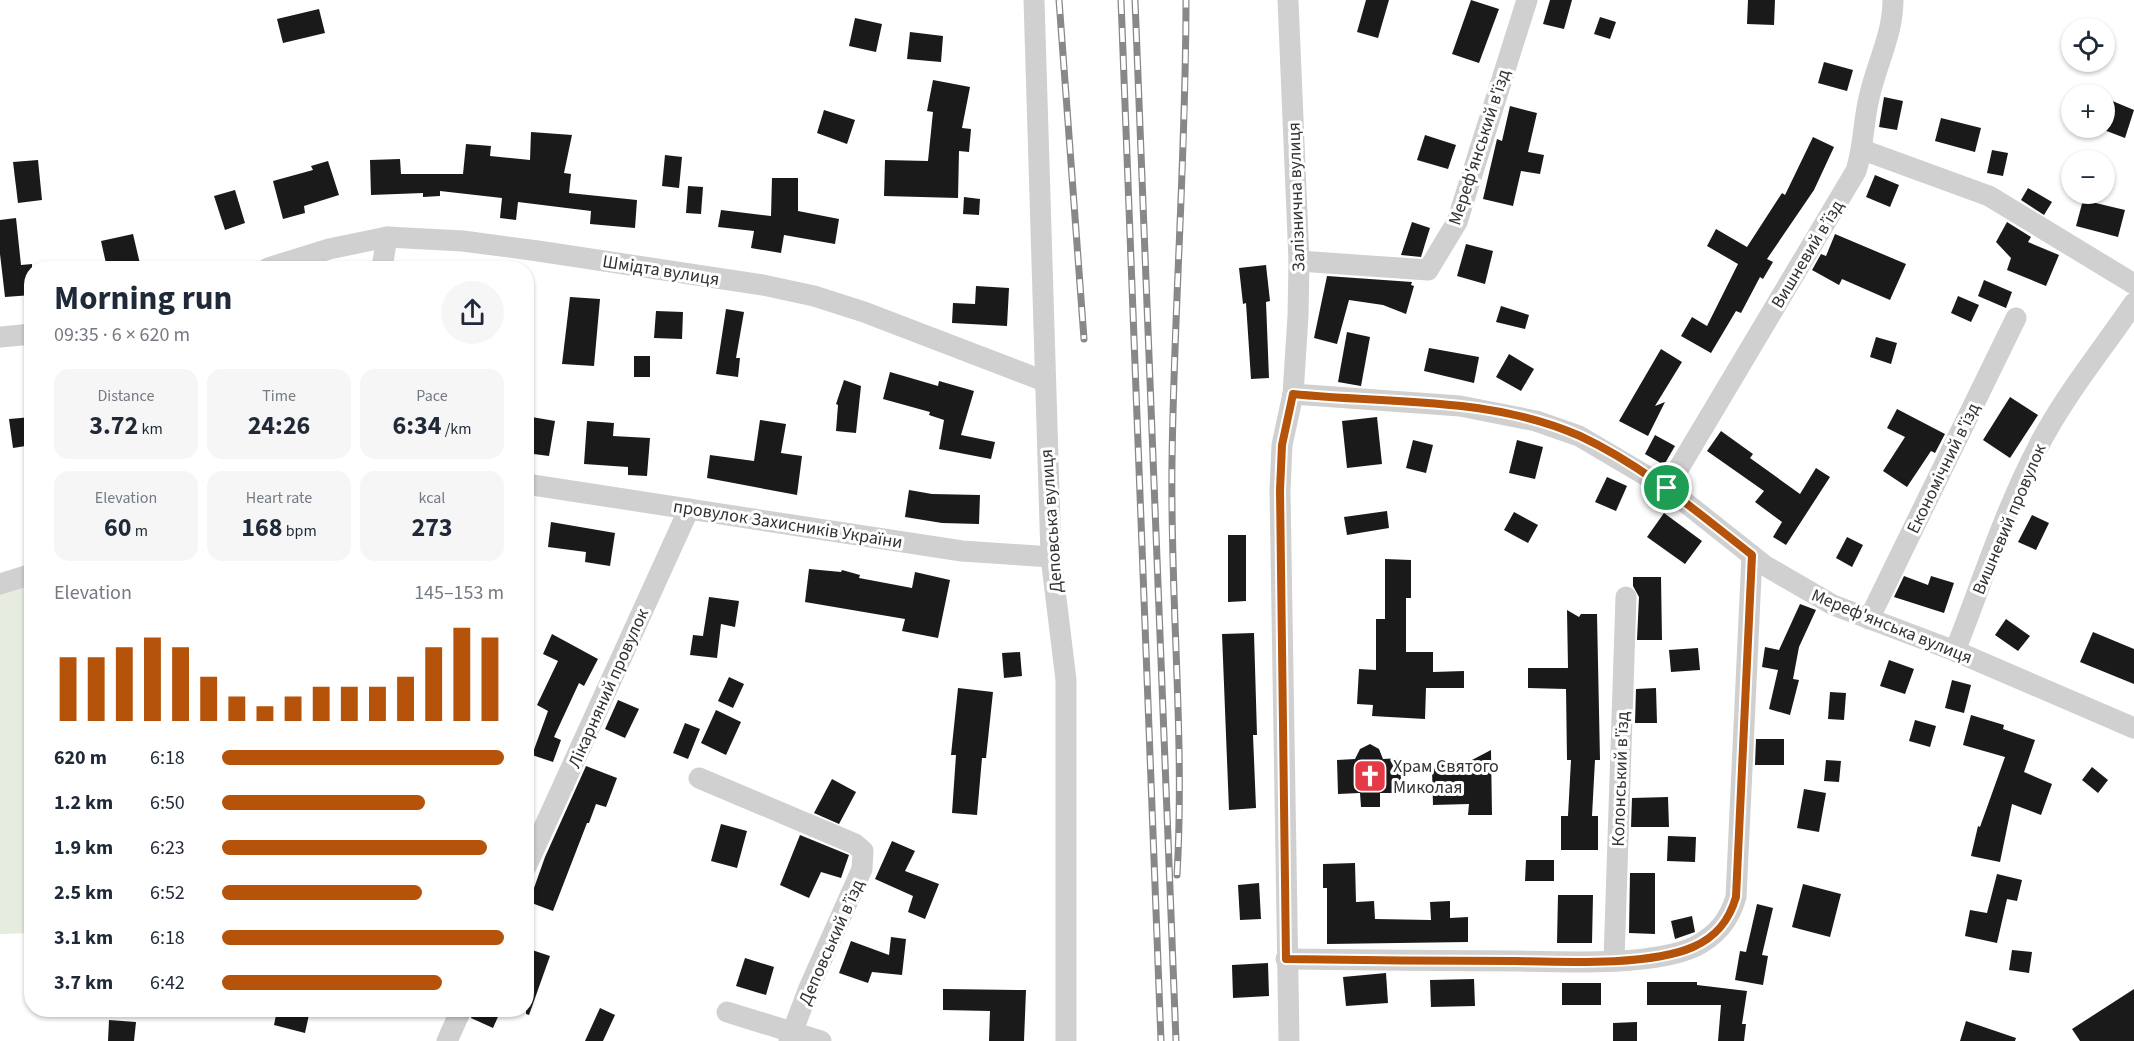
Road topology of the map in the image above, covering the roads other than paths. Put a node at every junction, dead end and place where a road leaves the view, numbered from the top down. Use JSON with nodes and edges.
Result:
{"nodes":[{"id":1,"x":1034,"y":0,"type":"edge"},
{"id":2,"x":1288,"y":0,"type":"edge"},
{"id":3,"x":1527,"y":0,"type":"edge"},
{"id":4,"x":1893,"y":0,"type":"edge"},
{"id":5,"x":1863,"y":150,"type":"junction"},
{"id":6,"x":387,"y":237,"type":"junction"},
{"id":7,"x":289,"y":261,"type":"edge"},
{"id":8,"x":383,"y":261,"type":"edge"},
{"id":9,"x":1299,"y":261,"type":"junction"},
{"id":10,"x":2134,"y":284,"type":"edge"},
{"id":11,"x":2134,"y":303,"type":"edge"},
{"id":12,"x":2016,"y":318,"type":"dead end"},
{"id":13,"x":24,"y":335,"type":"edge"},
{"id":14,"x":0,"y":337,"type":"edge"},
{"id":15,"x":1044,"y":381,"type":"junction"},
{"id":16,"x":1293,"y":394,"type":"junction"},
{"id":17,"x":534,"y":485,"type":"edge"},
{"id":18,"x":1667,"y":488,"type":"junction"},
{"id":19,"x":689,"y":509,"type":"junction"},
{"id":20,"x":1752,"y":555,"type":"junction"},
{"id":21,"x":1051,"y":557,"type":"junction"},
{"id":22,"x":24,"y":576,"type":"edge"},
{"id":23,"x":0,"y":584,"type":"edge"},
{"id":24,"x":1626,"y":597,"type":"dead end"},
{"id":25,"x":1869,"y":618,"type":"junction"},
{"id":26,"x":1955,"y":651,"type":"junction"},
{"id":27,"x":2134,"y":728,"type":"edge"},
{"id":28,"x":699,"y":778,"type":"dead end"},
{"id":29,"x":534,"y":849,"type":"edge"},
{"id":30,"x":1286,"y":959,"type":"junction"},
{"id":31,"x":1614,"y":960,"type":"junction"},
{"id":32,"x":727,"y":1012,"type":"dead end"},
{"id":33,"x":458,"y":1017,"type":"edge"},
{"id":34,"x":791,"y":1036,"type":"edge"},
{"id":35,"x":447,"y":1041,"type":"edge"},
{"id":36,"x":821,"y":1041,"type":"edge"},
{"id":37,"x":1066,"y":1041,"type":"edge"},
{"id":38,"x":1289,"y":1041,"type":"edge"}],
"edges":[{"from":1,"to":15,"type":"street","name":"Деповська вулиця"},
{"from":2,"to":9,"type":"street","name":"Залізнична вулиця"},
{"from":3,"to":9,"type":"street","name":"Мереф'янський в'їзд"},
{"from":4,"to":5,"type":"street","name":"Вишневий в’їзд"},
{"from":5,"to":10,"type":"street"},
{"from":5,"to":18,"type":"street","name":"Вишневий в’їзд"},
{"from":6,"to":7,"type":"street","name":"Шмідта вулиця"},
{"from":6,"to":8,"type":"street"},
{"from":6,"to":15,"type":"street","name":"Шмідта вулиця"},
{"from":9,"to":16,"type":"street","name":"Залізнична вулиця"},
{"from":11,"to":26,"type":"street","name":"Вишневий провулок"},
{"from":12,"to":25,"type":"street","name":"Економічний в'їзд"},
{"from":13,"to":14,"type":"street"},
{"from":15,"to":21,"type":"street","name":"Деповська вулиця"},
{"from":16,"to":18,"type":"street","name":"Мереф'янська вулиця"},
{"from":16,"to":30,"type":"street","name":"Залізнична вулиця"},
{"from":17,"to":19,"type":"street","name":"провулок Захисників України"},
{"from":18,"to":20,"type":"street","name":"Мереф'янська вулиця"},
{"from":19,"to":21,"type":"street","name":"провулок Захисників України"},
{"from":19,"to":29,"type":"street","name":"Лікарняний провулок"},
{"from":20,"to":25,"type":"street","name":"Мереф'янська вулиця"},
{"from":20,"to":31,"type":"street"},
{"from":21,"to":37,"type":"street","name":"Деповська вулиця"},
{"from":22,"to":23,"type":"street"},
{"from":24,"to":31,"type":"street","name":"Колонський в'їзд"},
{"from":25,"to":26,"type":"street","name":"Мереф'янська вулиця"},
{"from":26,"to":27,"type":"street","name":"Мереф'янська вулиця"},
{"from":28,"to":34,"type":"street","name":"Деповський в’їзд"},
{"from":30,"to":31,"type":"street"},
{"from":30,"to":38,"type":"street","name":"Залізнична вулиця"},
{"from":32,"to":34,"type":"street"},
{"from":33,"to":35,"type":"street"},
{"from":34,"to":36,"type":"street"}]}
